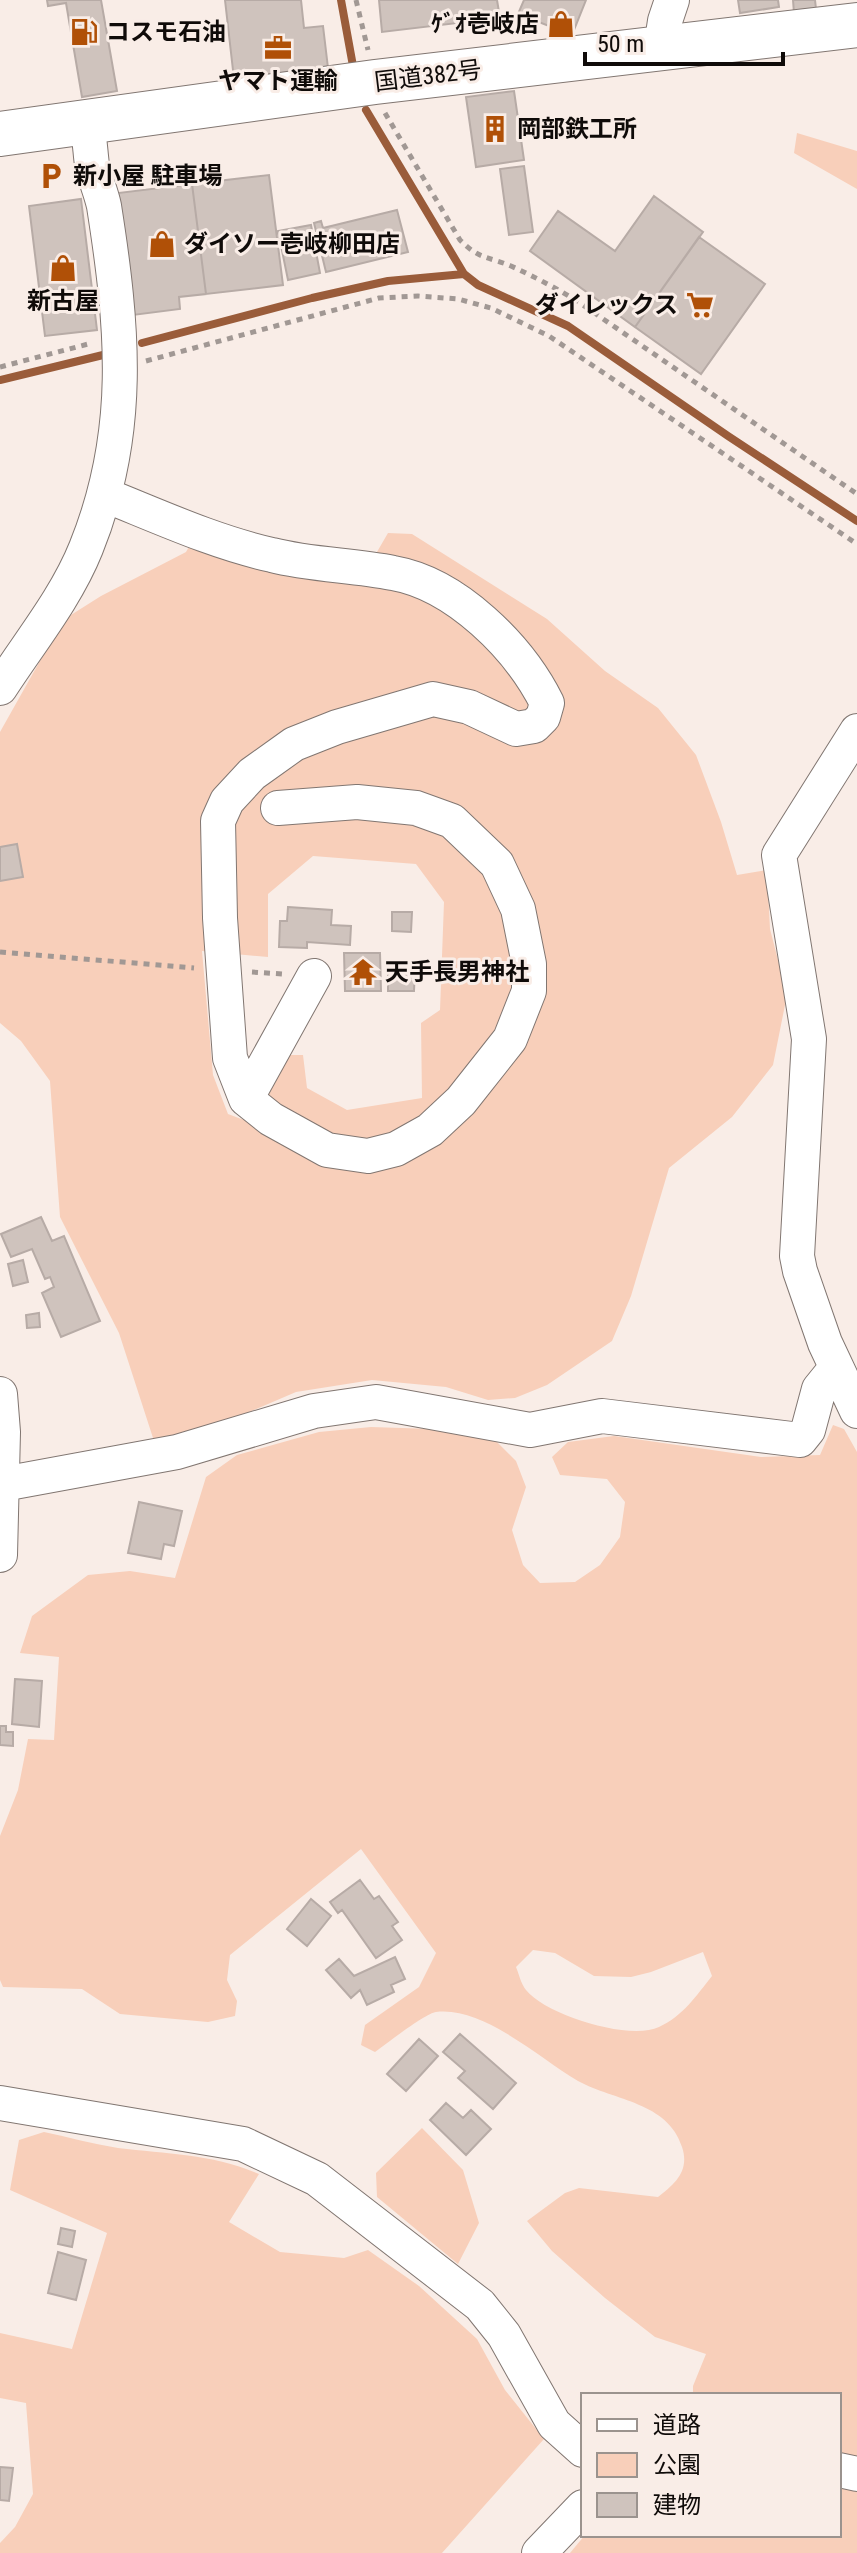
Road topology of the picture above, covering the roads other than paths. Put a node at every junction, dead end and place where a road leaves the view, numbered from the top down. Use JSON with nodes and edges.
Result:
{"nodes":[{"id":1,"x":672,"y":0,"type":"edge"},
{"id":2,"x":857,"y":25,"type":"edge"},
{"id":3,"x":661,"y":47,"type":"junction"},
{"id":4,"x":86,"y":122,"type":"junction"},
{"id":5,"x":0,"y":134,"type":"edge"},
{"id":6,"x":105,"y":495,"type":"junction"},
{"id":7,"x":0,"y":688,"type":"edge"},
{"id":8,"x":857,"y":731,"type":"edge"},
{"id":9,"x":278,"y":808,"type":"dead end"},
{"id":10,"x":299,"y":975,"type":"road end"},
{"id":11,"x":246,"y":1099,"type":"junction"},
{"id":12,"x":836,"y":1368,"type":"junction"},
{"id":13,"x":0,"y":1394,"type":"edge"},
{"id":14,"x":857,"y":1411,"type":"edge"},
{"id":15,"x":3,"y":1484,"type":"junction"},
{"id":16,"x":0,"y":1555,"type":"edge"},
{"id":17,"x":0,"y":2103,"type":"edge"},
{"id":18,"x":581,"y":2448,"type":"edge"},
{"id":19,"x":581,"y":2509,"type":"edge"},
{"id":20,"x":539,"y":2553,"type":"edge"}],
"edges":[{"from":1,"to":3,"type":"street"},
{"from":2,"to":3,"type":"highway","name":"国道382号"},
{"from":3,"to":4,"type":"highway","name":"国道382号"},
{"from":4,"to":5,"type":"highway","name":"国道382号"},
{"from":4,"to":6,"type":"street"},
{"from":6,"to":7,"type":"street"},
{"from":6,"to":11,"type":"street"},
{"from":8,"to":12,"type":"street"},
{"from":9,"to":11,"type":"street"},
{"from":10,"to":11,"type":"street"},
{"from":12,"to":14,"type":"street"},
{"from":12,"to":15,"type":"street"},
{"from":13,"to":15,"type":"street"},
{"from":15,"to":16,"type":"street"},
{"from":17,"to":18,"type":"street"},
{"from":19,"to":20,"type":"street"}]}
